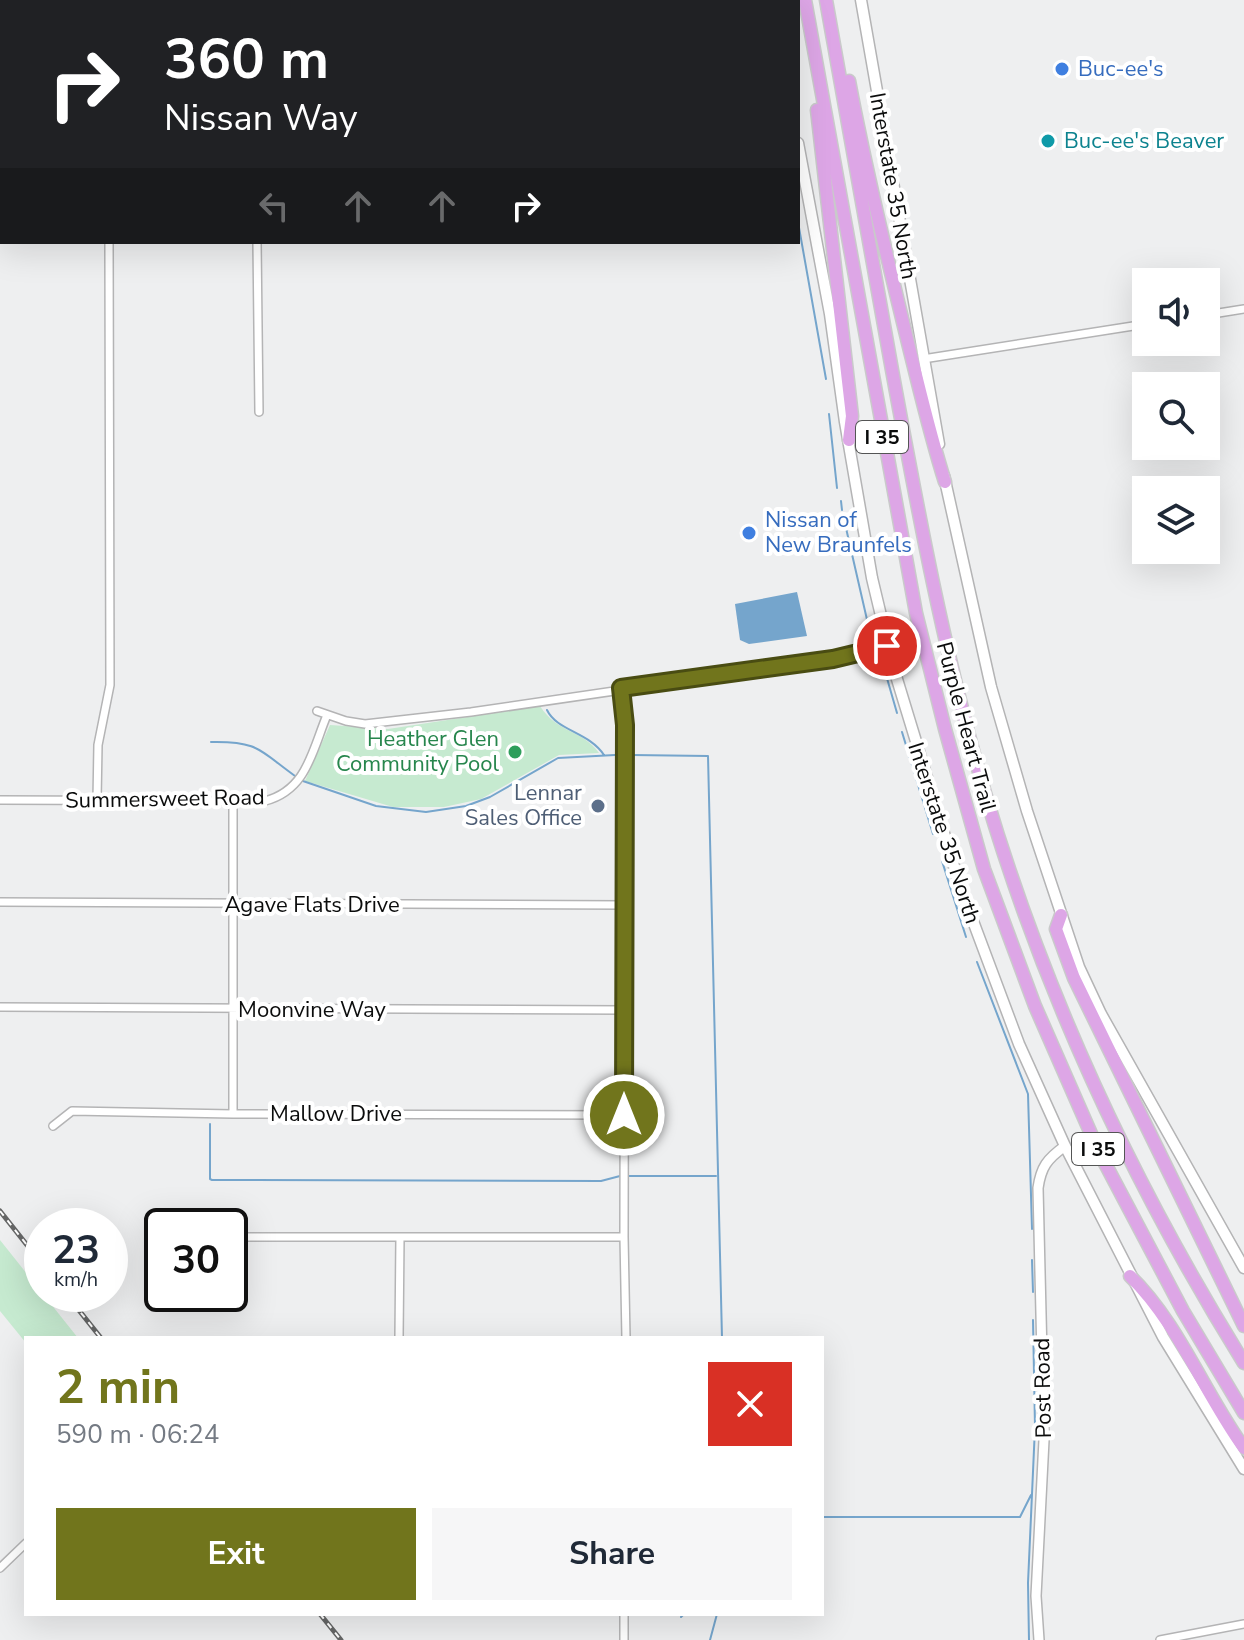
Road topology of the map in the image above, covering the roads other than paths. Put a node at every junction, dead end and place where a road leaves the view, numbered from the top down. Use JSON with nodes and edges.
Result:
{"nodes":[{"id":1,"x":805,"y":0,"type":"edge"},
{"id":2,"x":826,"y":0,"type":"edge"},
{"id":3,"x":833,"y":0,"type":"edge"},
{"id":4,"x":861,"y":0,"type":"edge"},
{"id":5,"x":800,"y":154,"type":"edge"},
{"id":6,"x":109,"y":244,"type":"edge"},
{"id":7,"x":257,"y":244,"type":"edge"},
{"id":8,"x":1244,"y":309,"type":"edge"},
{"id":9,"x":1220,"y":313,"type":"edge"},
{"id":10,"x":1132,"y":326,"type":"edge"},
{"id":11,"x":923,"y":359,"type":"junction"},
{"id":12,"x":259,"y":412,"type":"dead end"},
{"id":13,"x":849,"y":440,"type":"junction"},
{"id":14,"x":945,"y":482,"type":"junction"},
{"id":15,"x":887,"y":646,"type":"junction"},
{"id":16,"x":621,"y":688,"type":"junction"},
{"id":17,"x":317,"y":711,"type":"dead end"},
{"id":18,"x":327,"y":715,"type":"junction"},
{"id":19,"x":0,"y":800,"type":"edge"},
{"id":20,"x":97,"y":800,"type":"junction"},
{"id":21,"x":233,"y":800,"type":"junction"},
{"id":22,"x":0,"y":902,"type":"edge"},
{"id":23,"x":233,"y":905,"type":"junction"},
{"id":24,"x":625,"y":905,"type":"junction"},
{"id":25,"x":1061,"y":915,"type":"junction"},
{"id":26,"x":0,"y":1007,"type":"edge"},
{"id":27,"x":233,"y":1010,"type":"junction"},
{"id":28,"x":624,"y":1010,"type":"junction"},
{"id":29,"x":233,"y":1114,"type":"junction"},
{"id":30,"x":624,"y":1115,"type":"junction"},
{"id":31,"x":53,"y":1126,"type":"dead end"},
{"id":32,"x":1065,"y":1146,"type":"junction"},
{"id":33,"x":248,"y":1237,"type":"edge"},
{"id":34,"x":400,"y":1237,"type":"junction"},
{"id":35,"x":624,"y":1237,"type":"junction"},
{"id":36,"x":1244,"y":1268,"type":"edge"},
{"id":37,"x":1130,"y":1276,"type":"junction"},
{"id":38,"x":1244,"y":1326,"type":"edge"},
{"id":39,"x":399,"y":1336,"type":"edge"},
{"id":40,"x":626,"y":1336,"type":"edge"},
{"id":41,"x":1244,"y":1363,"type":"edge"},
{"id":42,"x":1244,"y":1413,"type":"edge"},
{"id":43,"x":1244,"y":1448,"type":"edge"},
{"id":44,"x":1244,"y":1469,"type":"edge"},
{"id":45,"x":24,"y":1545,"type":"edge"},
{"id":46,"x":0,"y":1568,"type":"edge"},
{"id":47,"x":624,"y":1616,"type":"edge"},
{"id":48,"x":1244,"y":1624,"type":"edge"},
{"id":49,"x":624,"y":1640,"type":"edge"},
{"id":50,"x":1039,"y":1640,"type":"edge"},
{"id":51,"x":1160,"y":1640,"type":"edge"}],
"edges":[{"from":1,"to":13,"type":"highway"},
{"from":1,"to":42,"type":"highway","name":"Purple Heart Trail","number":"I 35"},
{"from":2,"to":41,"type":"highway","name":"Purple Heart Trail","number":"I 35"},
{"from":3,"to":14,"type":"highway"},
{"from":4,"to":11,"type":"main road","name":"Interstate 35 North"},
{"from":5,"to":13,"type":"main road","name":"Interstate 35 North"},
{"from":6,"to":20,"type":"street"},
{"from":7,"to":12,"type":"street"},
{"from":8,"to":9,"type":"street"},
{"from":10,"to":11,"type":"street"},
{"from":11,"to":14,"type":"main road","name":"Interstate 35 North"},
{"from":13,"to":15,"type":"main road","name":"Interstate 35 North"},
{"from":14,"to":25,"type":"main road","name":"Interstate 35 North"},
{"from":15,"to":16,"type":"street"},
{"from":15,"to":32,"type":"main road","name":"Interstate 35 North"},
{"from":16,"to":18,"type":"street"},
{"from":16,"to":24,"type":"street"},
{"from":17,"to":18,"type":"street"},
{"from":18,"to":21,"type":"street","name":"Summersweet Road"},
{"from":19,"to":20,"type":"street","name":"Summersweet Road"},
{"from":20,"to":21,"type":"street","name":"Summersweet Road"},
{"from":21,"to":23,"type":"street"},
{"from":22,"to":23,"type":"street","name":"Agave Flats Drive"},
{"from":23,"to":24,"type":"street","name":"Agave Flats Drive"},
{"from":23,"to":27,"type":"street"},
{"from":24,"to":28,"type":"street"},
{"from":25,"to":36,"type":"main road","name":"Interstate 35 North"},
{"from":25,"to":38,"type":"highway"},
{"from":26,"to":27,"type":"street","name":"Moonvine Way"},
{"from":27,"to":28,"type":"street","name":"Moonvine Way"},
{"from":27,"to":29,"type":"street"},
{"from":28,"to":30,"type":"street"},
{"from":29,"to":30,"type":"street","name":"Mallow Drive"},
{"from":29,"to":31,"type":"street","name":"Mallow Drive"},
{"from":30,"to":35,"type":"street"},
{"from":32,"to":37,"type":"main road","name":"Interstate 35 North"},
{"from":32,"to":50,"type":"street","name":"Post Road"},
{"from":33,"to":34,"type":"street"},
{"from":34,"to":35,"type":"street"},
{"from":34,"to":39,"type":"street"},
{"from":35,"to":40,"type":"street"},
{"from":37,"to":43,"type":"highway"},
{"from":37,"to":44,"type":"main road","name":"Interstate 35 North"},
{"from":45,"to":46,"type":"street"},
{"from":47,"to":49,"type":"street"},
{"from":48,"to":51,"type":"street"}]}
